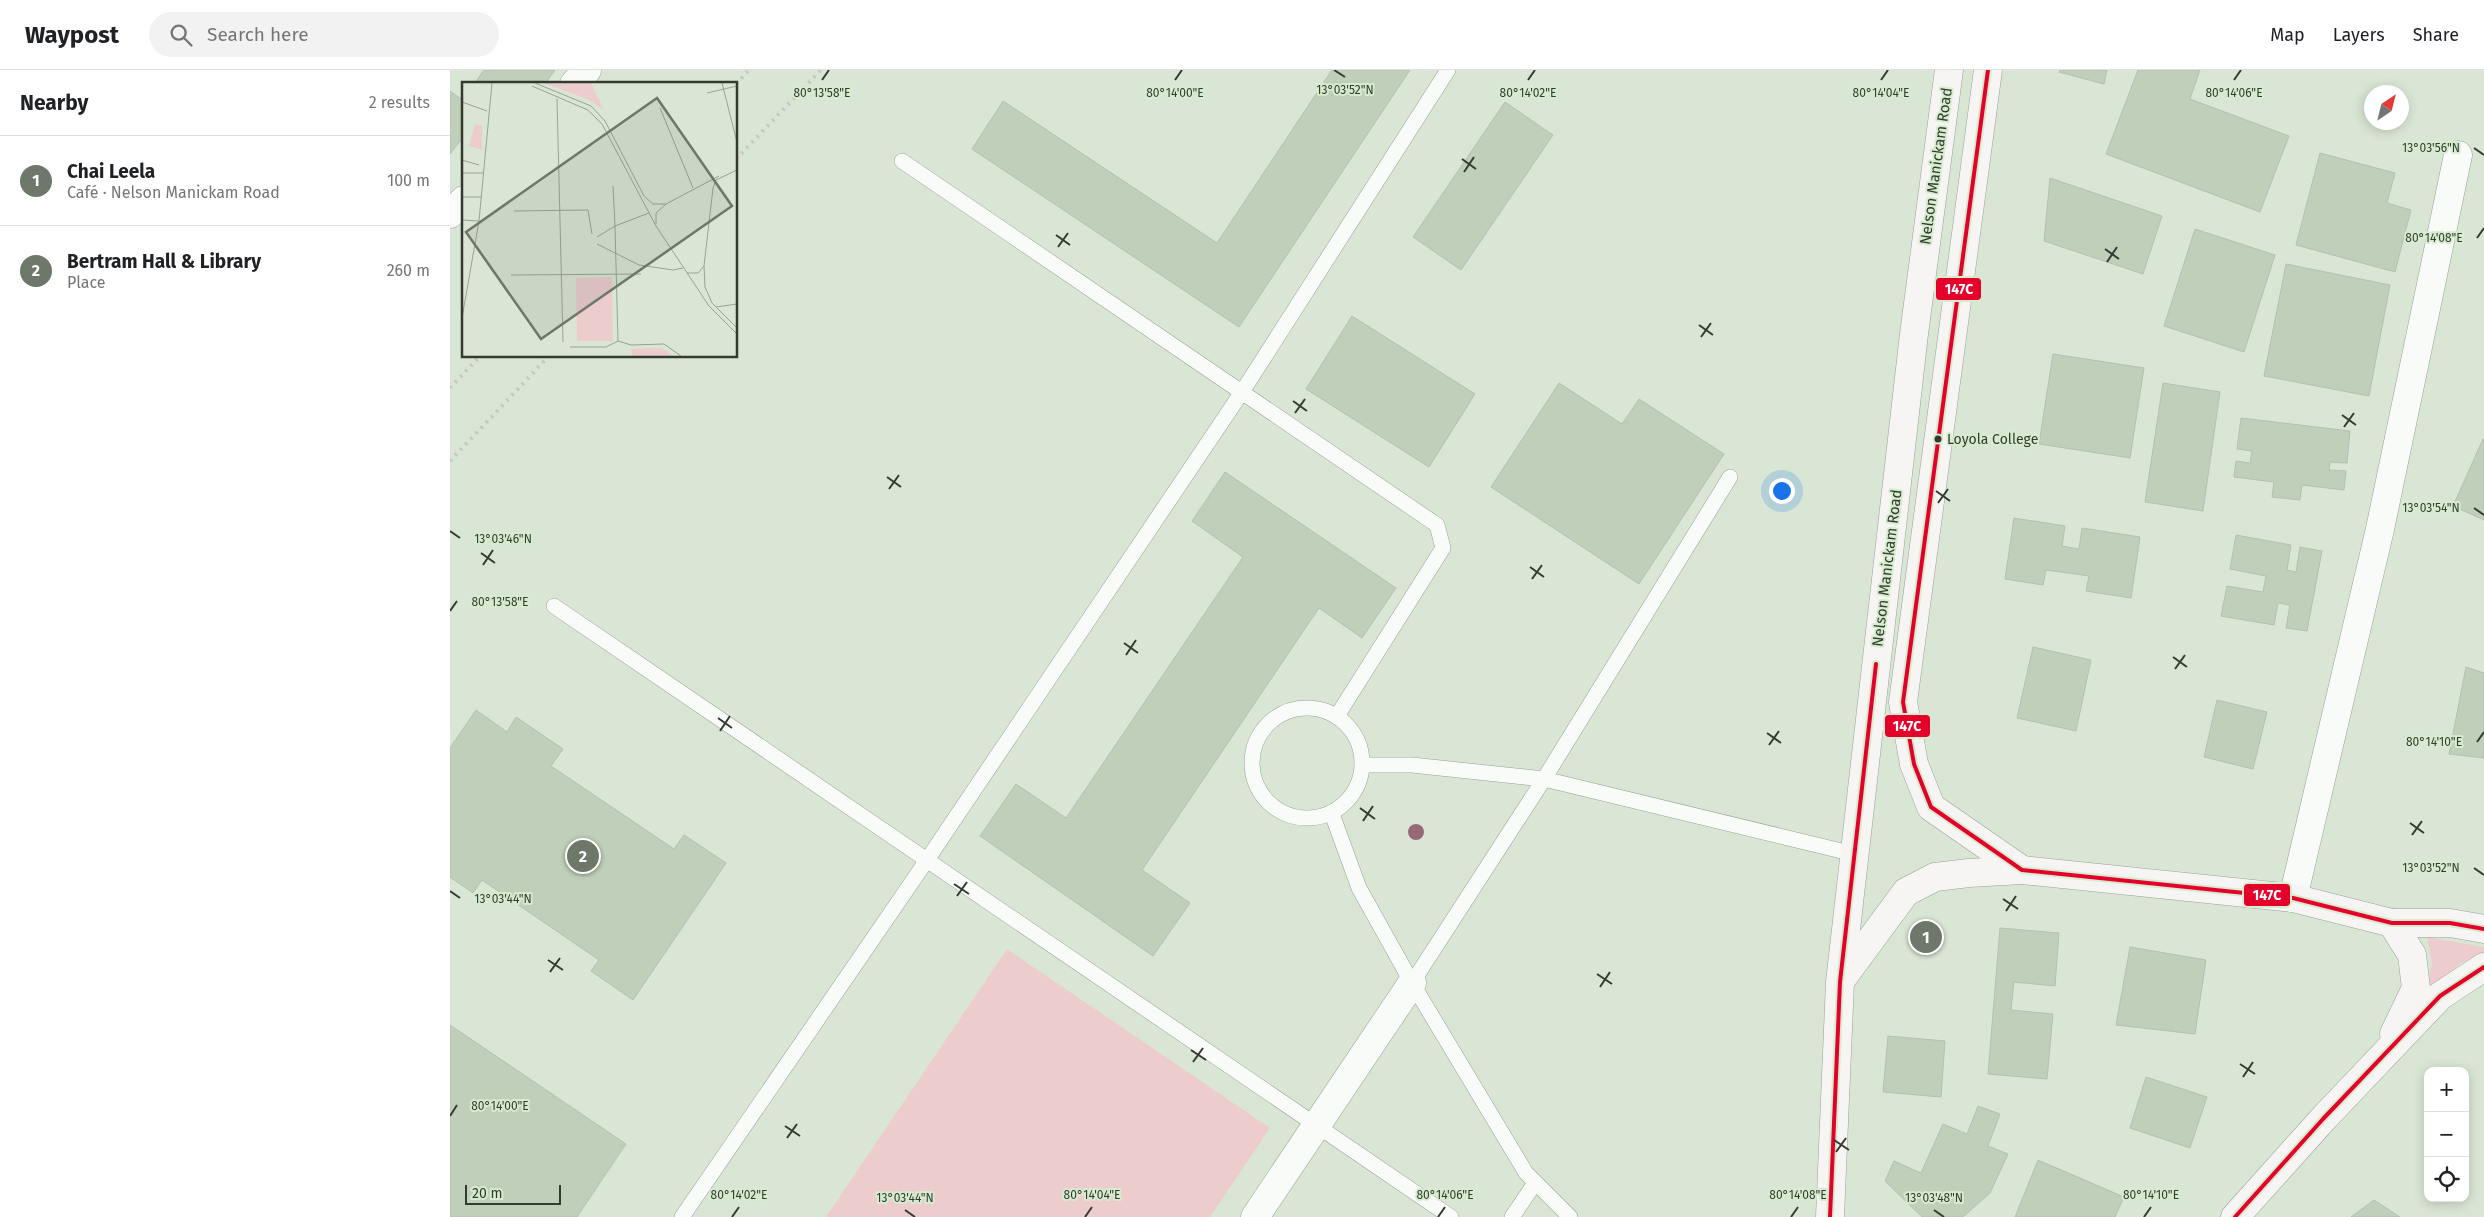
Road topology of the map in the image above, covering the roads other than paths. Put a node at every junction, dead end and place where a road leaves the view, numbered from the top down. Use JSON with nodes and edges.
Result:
{"nodes":[{"id":1,"x":587,"y":70,"type":"edge"},
{"id":2,"x":1448,"y":70,"type":"edge"},
{"id":3,"x":1949,"y":70,"type":"edge"},
{"id":4,"x":1988,"y":70,"type":"edge"},
{"id":5,"x":576,"y":82,"type":"edge"},
{"id":6,"x":2458,"y":155,"type":"dead end"},
{"id":7,"x":902,"y":161,"type":"dead end"},
{"id":8,"x":462,"y":202,"type":"edge"},
{"id":9,"x":450,"y":214,"type":"edge"},
{"id":10,"x":1242,"y":392,"type":"junction"},
{"id":11,"x":1730,"y":477,"type":"dead end"},
{"id":12,"x":554,"y":606,"type":"dead end"},
{"id":13,"x":1337,"y":716,"type":"junction"},
{"id":14,"x":1363,"y":765,"type":"junction"},
{"id":15,"x":1544,"y":779,"type":"junction"},
{"id":16,"x":1332,"y":814,"type":"junction"},
{"id":17,"x":1854,"y":854,"type":"junction"},
{"id":18,"x":928,"y":860,"type":"junction"},
{"id":19,"x":2022,"y":870,"type":"junction"},
{"id":20,"x":2293,"y":898,"type":"junction"},
{"id":21,"x":2392,"y":923,"type":"junction"},
{"id":22,"x":2484,"y":929,"type":"edge"},
{"id":23,"x":2484,"y":967,"type":"edge"},
{"id":24,"x":1840,"y":982,"type":"junction"},
{"id":25,"x":1412,"y":983,"type":"junction"},
{"id":26,"x":2384,"y":1056,"type":"junction"},
{"id":27,"x":1316,"y":1126,"type":"junction"},
{"id":28,"x":1535,"y":1183,"type":"junction"},
{"id":29,"x":682,"y":1217,"type":"edge"},
{"id":30,"x":1255,"y":1217,"type":"edge"},
{"id":31,"x":1451,"y":1217,"type":"edge"},
{"id":32,"x":1512,"y":1217,"type":"edge"},
{"id":33,"x":1570,"y":1217,"type":"edge"},
{"id":34,"x":1830,"y":1217,"type":"edge"},
{"id":35,"x":2235,"y":1217,"type":"edge"}],
"edges":[{"from":1,"to":5,"type":"street"},
{"from":2,"to":10,"type":"lane"},
{"from":3,"to":17,"type":"main road","name":"Nelson Manickam Road"},
{"from":4,"to":19,"type":"main road"},
{"from":6,"to":20,"type":"street"},
{"from":7,"to":10,"type":"lane"},
{"from":8,"to":9,"type":"street"},
{"from":10,"to":13,"type":"lane"},
{"from":10,"to":18,"type":"lane"},
{"from":11,"to":15,"type":"lane"},
{"from":12,"to":18,"type":"lane"},
{"from":13,"to":14,"type":"lane"},
{"from":13,"to":16,"type":"lane"},
{"from":14,"to":15,"type":"lane"},
{"from":14,"to":16,"type":"lane"},
{"from":15,"to":17,"type":"lane"},
{"from":15,"to":25,"type":"lane"},
{"from":16,"to":25,"type":"lane"},
{"from":17,"to":24,"type":"main road","name":"Nelson Manickam Road"},
{"from":18,"to":27,"type":"lane"},
{"from":18,"to":29,"type":"lane"},
{"from":19,"to":20,"type":"main road"},
{"from":19,"to":24,"type":"main road"},
{"from":20,"to":21,"type":"main road"},
{"from":21,"to":22,"type":"main road"},
{"from":21,"to":26,"type":"main road"},
{"from":23,"to":26,"type":"main road"},
{"from":24,"to":34,"type":"main road","name":"Nelson Manickam Road"},
{"from":25,"to":27,"type":"street"},
{"from":25,"to":28,"type":"lane"},
{"from":26,"to":35,"type":"main road"},
{"from":27,"to":30,"type":"street"},
{"from":27,"to":31,"type":"lane"},
{"from":28,"to":32,"type":"lane"},
{"from":28,"to":33,"type":"lane"}]}
